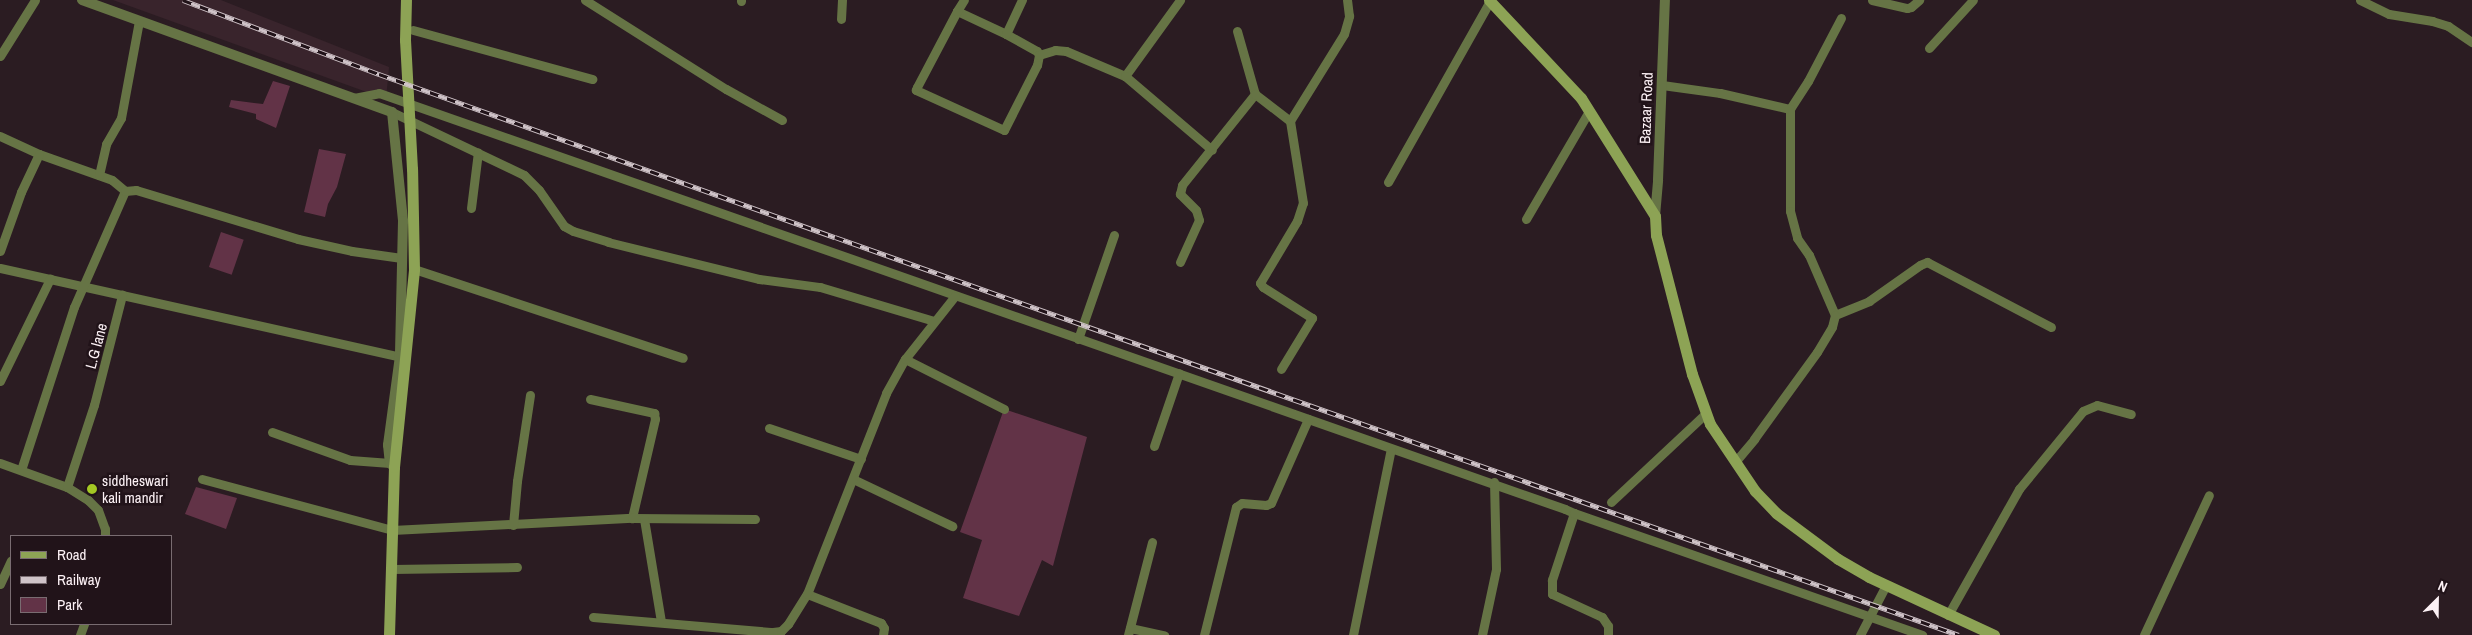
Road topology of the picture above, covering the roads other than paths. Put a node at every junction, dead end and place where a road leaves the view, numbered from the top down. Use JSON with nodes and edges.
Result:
{"nodes":[{"id":1,"x":35,"y":0,"type":"edge"},
{"id":2,"x":82,"y":0,"type":"edge"},
{"id":3,"x":406,"y":0,"type":"edge"},
{"id":4,"x":585,"y":0,"type":"edge"},
{"id":5,"x":842,"y":0,"type":"edge"},
{"id":6,"x":964,"y":0,"type":"edge"},
{"id":7,"x":1022,"y":0,"type":"edge"},
{"id":8,"x":1180,"y":0,"type":"edge"},
{"id":9,"x":1347,"y":0,"type":"edge"},
{"id":10,"x":1665,"y":0,"type":"edge"},
{"id":11,"x":1872,"y":0,"type":"edge"},
{"id":12,"x":1919,"y":0,"type":"edge"},
{"id":13,"x":1973,"y":0,"type":"edge"},
{"id":14,"x":2360,"y":0,"type":"edge"},
{"id":15,"x":1490,"y":1,"type":"edge"},
{"id":16,"x":957,"y":11,"type":"junction"},
{"id":17,"x":1841,"y":18,"type":"dead end"},
{"id":18,"x":842,"y":19,"type":"dead end"},
{"id":19,"x":139,"y":21,"type":"junction"},
{"id":20,"x":413,"y":30,"type":"dead end"},
{"id":21,"x":1237,"y":31,"type":"dead end"},
{"id":22,"x":1006,"y":34,"type":"junction"},
{"id":23,"x":2472,"y":42,"type":"edge"},
{"id":24,"x":1929,"y":48,"type":"dead end"},
{"id":25,"x":1039,"y":55,"type":"junction"},
{"id":26,"x":0,"y":56,"type":"edge"},
{"id":27,"x":1125,"y":76,"type":"junction"},
{"id":28,"x":592,"y":79,"type":"dead end"},
{"id":29,"x":1662,"y":86,"type":"junction"},
{"id":30,"x":1256,"y":94,"type":"junction"},
{"id":31,"x":354,"y":98,"type":"junction"},
{"id":32,"x":1790,"y":109,"type":"junction"},
{"id":33,"x":1589,"y":111,"type":"junction"},
{"id":34,"x":392,"y":112,"type":"junction"},
{"id":35,"x":782,"y":120,"type":"dead end"},
{"id":36,"x":1290,"y":121,"type":"junction"},
{"id":37,"x":0,"y":136,"type":"edge"},
{"id":38,"x":1212,"y":150,"type":"junction"},
{"id":39,"x":478,"y":152,"type":"junction"},
{"id":40,"x":40,"y":154,"type":"junction"},
{"id":41,"x":99,"y":175,"type":"junction"},
{"id":42,"x":1388,"y":182,"type":"dead end"},
{"id":43,"x":125,"y":191,"type":"junction"},
{"id":44,"x":471,"y":208,"type":"dead end"},
{"id":45,"x":1655,"y":216,"type":"junction"},
{"id":46,"x":1526,"y":219,"type":"dead end"},
{"id":47,"x":1114,"y":235,"type":"dead end"},
{"id":48,"x":0,"y":251,"type":"edge"},
{"id":49,"x":402,"y":258,"type":"junction"},
{"id":50,"x":1180,"y":262,"type":"dead end"},
{"id":51,"x":0,"y":268,"type":"edge"},
{"id":52,"x":414,"y":270,"type":"junction"},
{"id":53,"x":50,"y":279,"type":"junction"},
{"id":54,"x":83,"y":285,"type":"junction"},
{"id":55,"x":122,"y":295,"type":"junction"},
{"id":56,"x":955,"y":296,"type":"junction"},
{"id":57,"x":1835,"y":315,"type":"junction"},
{"id":58,"x":934,"y":322,"type":"junction"},
{"id":59,"x":2051,"y":327,"type":"dead end"},
{"id":60,"x":1078,"y":339,"type":"junction"},
{"id":61,"x":403,"y":358,"type":"junction"},
{"id":62,"x":683,"y":358,"type":"dead end"},
{"id":63,"x":905,"y":359,"type":"junction"},
{"id":64,"x":1281,"y":369,"type":"dead end"},
{"id":65,"x":1179,"y":373,"type":"junction"},
{"id":66,"x":0,"y":381,"type":"edge"},
{"id":67,"x":530,"y":395,"type":"dead end"},
{"id":68,"x":590,"y":399,"type":"dead end"},
{"id":69,"x":1004,"y":409,"type":"dead end"},
{"id":70,"x":1706,"y":412,"type":"junction"},
{"id":71,"x":2131,"y":414,"type":"dead end"},
{"id":72,"x":1308,"y":419,"type":"junction"},
{"id":73,"x":769,"y":428,"type":"dead end"},
{"id":74,"x":272,"y":432,"type":"dead end"},
{"id":75,"x":1154,"y":446,"type":"dead end"},
{"id":76,"x":1391,"y":449,"type":"junction"},
{"id":77,"x":860,"y":459,"type":"junction"},
{"id":78,"x":0,"y":462,"type":"edge"},
{"id":79,"x":1735,"y":462,"type":"junction"},
{"id":80,"x":392,"y":465,"type":"junction"},
{"id":81,"x":21,"y":470,"type":"junction"},
{"id":82,"x":202,"y":479,"type":"dead end"},
{"id":83,"x":853,"y":479,"type":"junction"},
{"id":84,"x":1494,"y":482,"type":"junction"},
{"id":85,"x":67,"y":487,"type":"junction"},
{"id":86,"x":2208,"y":495,"type":"dead end"},
{"id":87,"x":1611,"y":502,"type":"dead end"},
{"id":88,"x":1574,"y":513,"type":"junction"},
{"id":89,"x":632,"y":518,"type":"junction"},
{"id":90,"x":644,"y":519,"type":"junction"},
{"id":91,"x":755,"y":519,"type":"dead end"},
{"id":92,"x":513,"y":525,"type":"junction"},
{"id":93,"x":952,"y":526,"type":"dead end"},
{"id":94,"x":392,"y":530,"type":"junction"},
{"id":95,"x":105,"y":535,"type":"edge"},
{"id":96,"x":1152,"y":542,"type":"dead end"},
{"id":97,"x":10,"y":562,"type":"edge"},
{"id":98,"x":517,"y":567,"type":"dead end"},
{"id":99,"x":392,"y":569,"type":"junction"},
{"id":100,"x":0,"y":584,"type":"edge"},
{"id":101,"x":1886,"y":585,"type":"junction"},
{"id":102,"x":807,"y":594,"type":"junction"},
{"id":103,"x":1870,"y":615,"type":"junction"},
{"id":104,"x":1948,"y":615,"type":"junction"},
{"id":105,"x":593,"y":617,"type":"dead end"},
{"id":106,"x":662,"y":622,"type":"junction"},
{"id":107,"x":1129,"y":631,"type":"edge"},
{"id":108,"x":389,"y":635,"type":"edge"},
{"id":109,"x":883,"y":635,"type":"edge"},
{"id":110,"x":1164,"y":635,"type":"edge"},
{"id":111,"x":1204,"y":635,"type":"edge"},
{"id":112,"x":1353,"y":635,"type":"edge"},
{"id":113,"x":1482,"y":635,"type":"edge"},
{"id":114,"x":1608,"y":635,"type":"edge"},
{"id":115,"x":1860,"y":635,"type":"edge"},
{"id":116,"x":1922,"y":635,"type":"edge"},
{"id":117,"x":1994,"y":635,"type":"edge"},
{"id":118,"x":2144,"y":635,"type":"edge"}],
"edges":[{"from":1,"to":26,"type":"street"},
{"from":2,"to":19,"type":"street"},
{"from":3,"to":52,"type":"main road"},
{"from":4,"to":35,"type":"street"},
{"from":5,"to":18,"type":"street"},
{"from":6,"to":16,"type":"street"},
{"from":7,"to":22,"type":"street"},
{"from":8,"to":27,"type":"street"},
{"from":9,"to":36,"type":"street"},
{"from":10,"to":29,"type":"street","name":"Bazaar Road"},
{"from":11,"to":12,"type":"street"},
{"from":13,"to":24,"type":"street"},
{"from":14,"to":23,"type":"street"},
{"from":15,"to":33,"type":"main road"},
{"from":15,"to":42,"type":"street"},
{"from":16,"to":22,"type":"street"},
{"from":16,"to":25,"type":"street"},
{"from":17,"to":32,"type":"street"},
{"from":19,"to":31,"type":"street"},
{"from":19,"to":41,"type":"street"},
{"from":20,"to":28,"type":"street"},
{"from":21,"to":30,"type":"street"},
{"from":22,"to":25,"type":"street"},
{"from":25,"to":27,"type":"street"},
{"from":27,"to":38,"type":"street"},
{"from":29,"to":32,"type":"street"},
{"from":29,"to":45,"type":"street","name":"Bazaar Road"},
{"from":30,"to":36,"type":"street"},
{"from":30,"to":38,"type":"street"},
{"from":31,"to":34,"type":"street"},
{"from":31,"to":56,"type":"street"},
{"from":32,"to":57,"type":"street"},
{"from":33,"to":45,"type":"main road"},
{"from":33,"to":46,"type":"street"},
{"from":34,"to":39,"type":"street"},
{"from":34,"to":49,"type":"street"},
{"from":36,"to":64,"type":"street"},
{"from":37,"to":40,"type":"street"},
{"from":38,"to":50,"type":"street"},
{"from":39,"to":44,"type":"street"},
{"from":39,"to":58,"type":"street"},
{"from":40,"to":41,"type":"street"},
{"from":40,"to":48,"type":"street"},
{"from":41,"to":43,"type":"street"},
{"from":43,"to":49,"type":"street"},
{"from":43,"to":54,"type":"street"},
{"from":45,"to":70,"type":"main road"},
{"from":47,"to":60,"type":"street"},
{"from":49,"to":61,"type":"street"},
{"from":51,"to":53,"type":"street"},
{"from":52,"to":61,"type":"main road"},
{"from":52,"to":62,"type":"street"},
{"from":53,"to":54,"type":"street"},
{"from":53,"to":66,"type":"street"},
{"from":54,"to":55,"type":"street"},
{"from":54,"to":81,"type":"street"},
{"from":55,"to":61,"type":"street"},
{"from":55,"to":85,"type":"street","name":"L.G lane"},
{"from":56,"to":58,"type":"street"},
{"from":56,"to":60,"type":"street"},
{"from":57,"to":59,"type":"street"},
{"from":57,"to":79,"type":"street"},
{"from":58,"to":63,"type":"street"},
{"from":60,"to":65,"type":"street"},
{"from":61,"to":80,"type":"main road"},
{"from":63,"to":69,"type":"street"},
{"from":63,"to":77,"type":"street"},
{"from":65,"to":72,"type":"street"},
{"from":65,"to":75,"type":"street"},
{"from":67,"to":92,"type":"street"},
{"from":68,"to":89,"type":"street"},
{"from":70,"to":79,"type":"main road"},
{"from":70,"to":87,"type":"street"},
{"from":71,"to":104,"type":"street"},
{"from":72,"to":76,"type":"street"},
{"from":72,"to":111,"type":"street"},
{"from":73,"to":77,"type":"street"},
{"from":74,"to":80,"type":"street"},
{"from":76,"to":84,"type":"street"},
{"from":76,"to":112,"type":"street"},
{"from":77,"to":83,"type":"street"},
{"from":78,"to":81,"type":"street"},
{"from":79,"to":101,"type":"main road"},
{"from":80,"to":94,"type":"main road"},
{"from":81,"to":85,"type":"street"},
{"from":82,"to":94,"type":"street"},
{"from":83,"to":93,"type":"street"},
{"from":83,"to":102,"type":"street"},
{"from":84,"to":88,"type":"street"},
{"from":84,"to":113,"type":"street"},
{"from":85,"to":95,"type":"street"},
{"from":86,"to":118,"type":"street"},
{"from":88,"to":103,"type":"street"},
{"from":88,"to":114,"type":"street"},
{"from":89,"to":90,"type":"street"},
{"from":89,"to":92,"type":"street"},
{"from":90,"to":91,"type":"street"},
{"from":90,"to":106,"type":"street"},
{"from":92,"to":94,"type":"street"},
{"from":94,"to":99,"type":"main road"},
{"from":96,"to":107,"type":"street"},
{"from":97,"to":100,"type":"street"},
{"from":98,"to":99,"type":"street"},
{"from":99,"to":108,"type":"main road"},
{"from":101,"to":103,"type":"street"},
{"from":101,"to":104,"type":"main road"},
{"from":102,"to":106,"type":"street"},
{"from":102,"to":109,"type":"street"},
{"from":103,"to":115,"type":"street"},
{"from":103,"to":116,"type":"street"},
{"from":104,"to":117,"type":"main road"},
{"from":105,"to":106,"type":"street"},
{"from":107,"to":110,"type":"street"}]}
